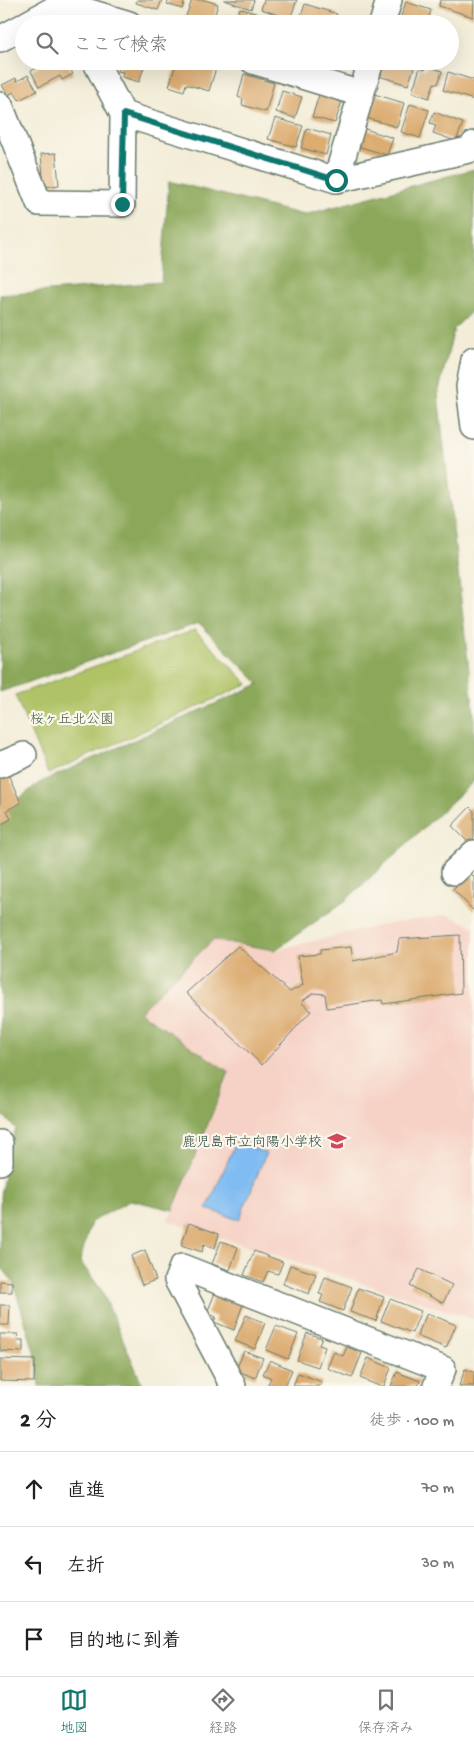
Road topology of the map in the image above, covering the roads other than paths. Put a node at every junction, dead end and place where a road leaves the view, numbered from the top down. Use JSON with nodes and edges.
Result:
{"nodes":[{"id":1,"x":66,"y":9,"type":"edge"},
{"id":2,"x":50,"y":15,"type":"edge"},
{"id":3,"x":91,"y":15,"type":"edge"},
{"id":4,"x":15,"y":31,"type":"edge"},
{"id":5,"x":0,"y":39,"type":"edge"},
{"id":6,"x":100,"y":70,"type":"edge"},
{"id":7,"x":282,"y":70,"type":"edge"},
{"id":8,"x":368,"y":70,"type":"edge"},
{"id":9,"x":361,"y":94,"type":"junction"},
{"id":10,"x":0,"y":106,"type":"edge"},
{"id":11,"x":124,"y":114,"type":"junction"},
{"id":12,"x":474,"y":144,"type":"edge"},
{"id":13,"x":336,"y":180,"type":"junction"},
{"id":14,"x":474,"y":360,"type":"edge"},
{"id":15,"x":472,"y":387,"type":"edge"},
{"id":16,"x":474,"y":427,"type":"edge"},
{"id":17,"x":24,"y":755,"type":"dead end"},
{"id":18,"x":0,"y":764,"type":"edge"},
{"id":19,"x":474,"y":853,"type":"edge"},
{"id":20,"x":454,"y":872,"type":"dead end"},
{"id":21,"x":0,"y":1143,"type":"edge"},
{"id":22,"x":0,"y":1162,"type":"edge"},
{"id":23,"x":233,"y":1386,"type":"edge"},
{"id":24,"x":436,"y":1386,"type":"edge"}],
"edges":[{"from":1,"to":2,"type":"street"},
{"from":1,"to":3,"type":"street"},
{"from":4,"to":5,"type":"street"},
{"from":6,"to":11,"type":"street"},
{"from":7,"to":9,"type":"street"},
{"from":8,"to":9,"type":"street"},
{"from":9,"to":13,"type":"street"},
{"from":10,"to":11,"type":"street"},
{"from":11,"to":13,"type":"street"},
{"from":12,"to":13,"type":"street"},
{"from":14,"to":15,"type":"street"},
{"from":15,"to":16,"type":"street"},
{"from":17,"to":18,"type":"street"},
{"from":19,"to":20,"type":"street"},
{"from":21,"to":22,"type":"street"},
{"from":23,"to":24,"type":"street"}]}
